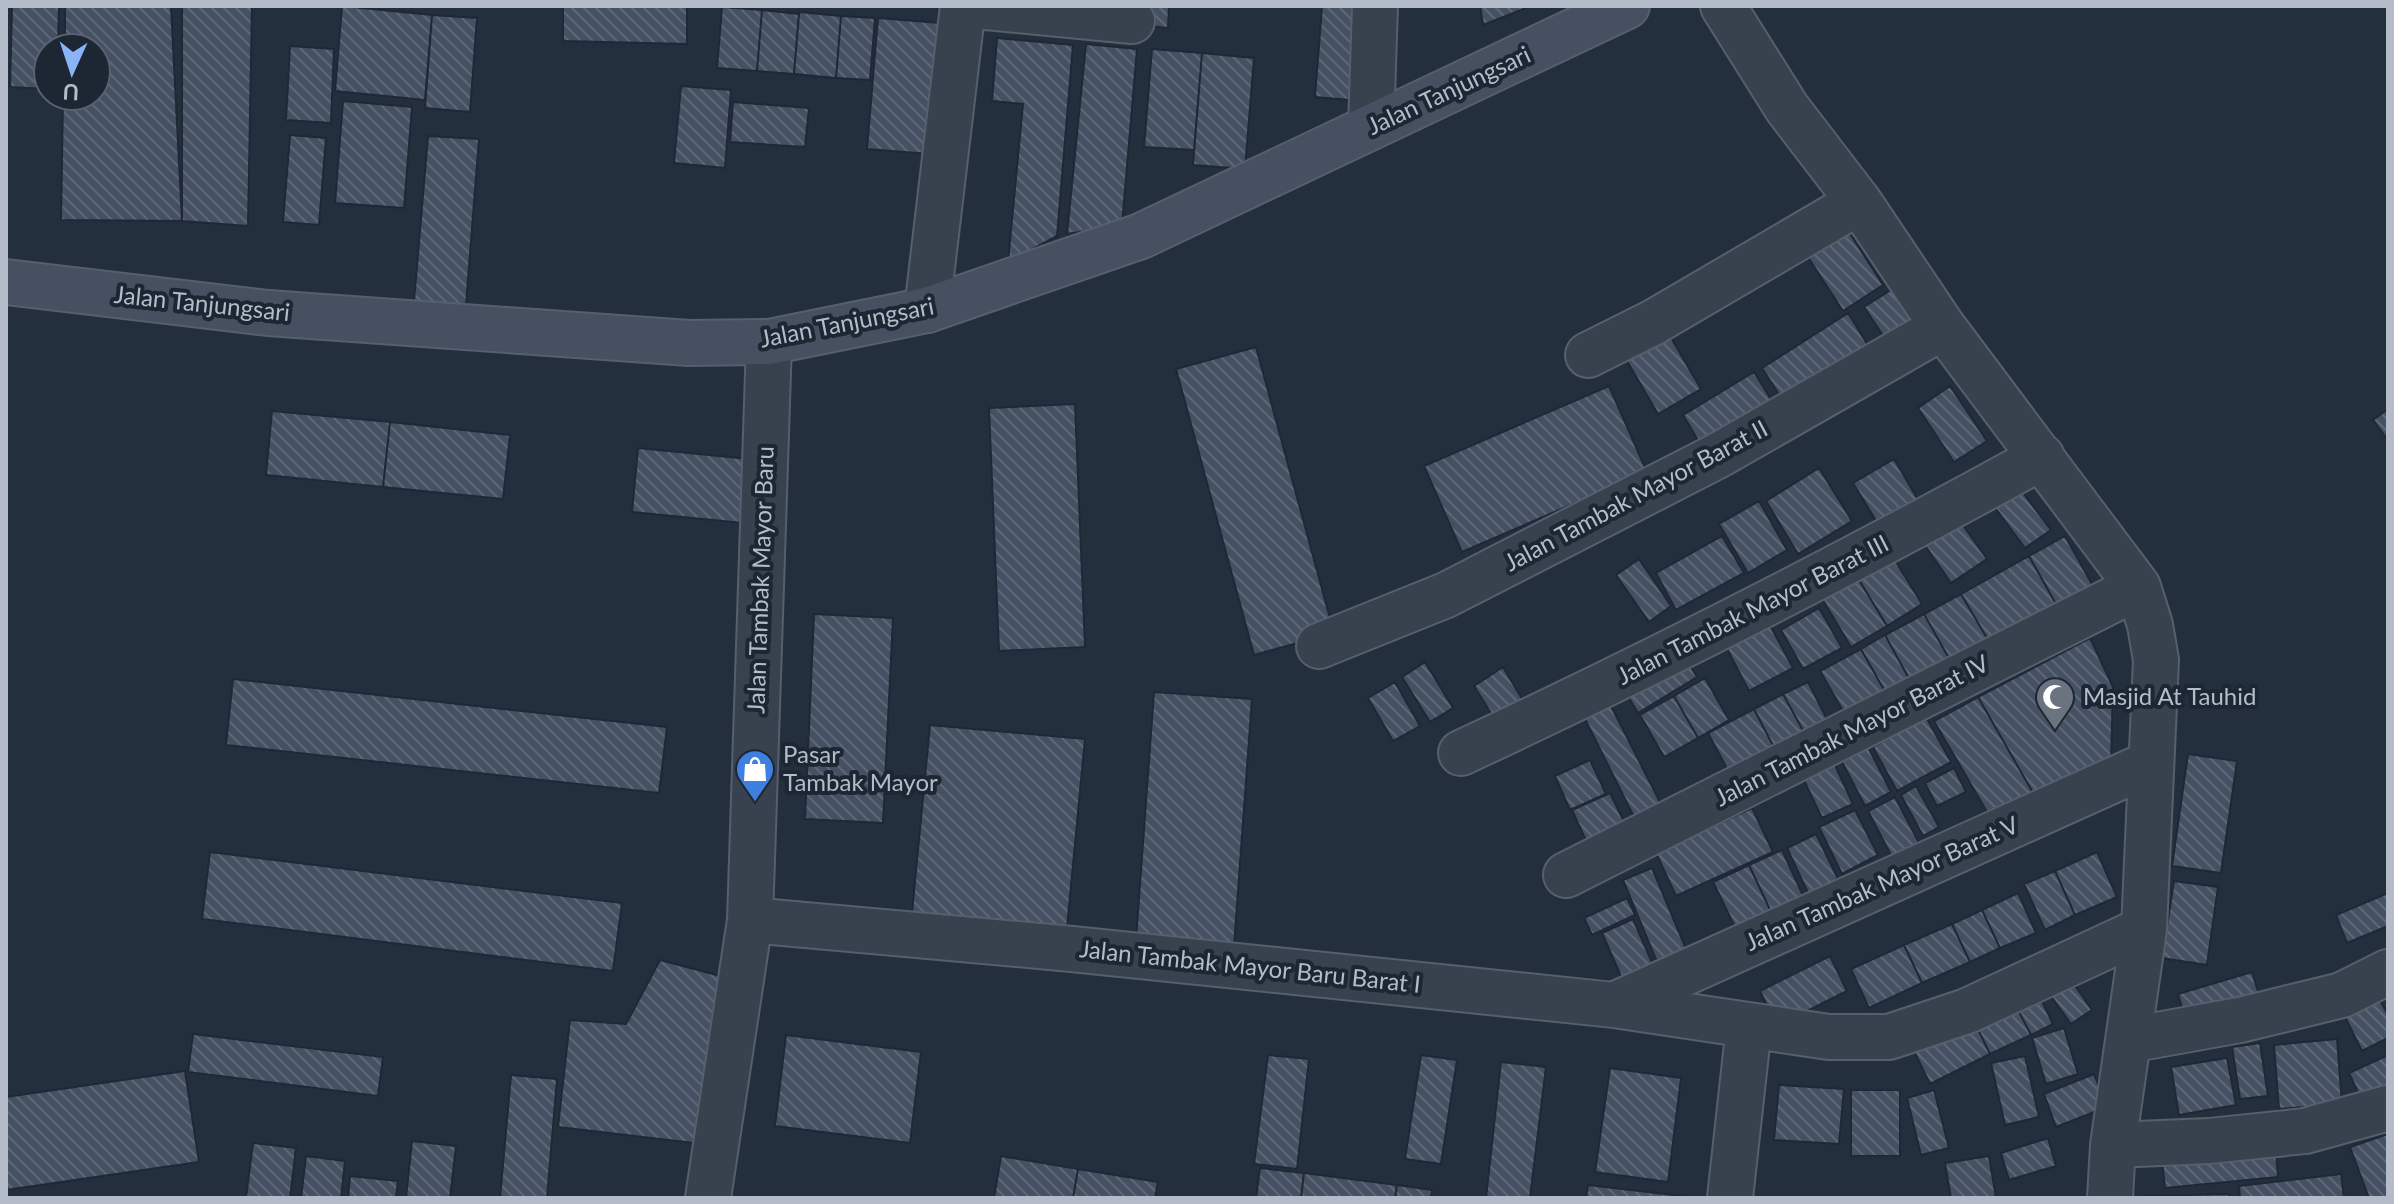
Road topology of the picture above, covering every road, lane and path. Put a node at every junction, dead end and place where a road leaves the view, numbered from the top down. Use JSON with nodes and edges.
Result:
{"nodes":[{"id":1,"x":963,"y":6,"type":"edge"},
{"id":2,"x":976,"y":6,"type":"edge"},
{"id":3,"x":1375,"y":6,"type":"edge"},
{"id":4,"x":1627,"y":6,"type":"edge"},
{"id":5,"x":1723,"y":6,"type":"edge"},
{"id":6,"x":1132,"y":21,"type":"dead end"},
{"id":7,"x":1371,"y":127,"type":"junction"},
{"id":8,"x":1859,"y":202,"type":"junction"},
{"id":9,"x":6,"y":282,"type":"edge"},
{"id":10,"x":927,"y":310,"type":"junction"},
{"id":11,"x":1943,"y":327,"type":"junction"},
{"id":12,"x":769,"y":342,"type":"junction"},
{"id":13,"x":1588,"y":355,"type":"dead end"},
{"id":14,"x":2042,"y":457,"type":"junction"},
{"id":15,"x":2138,"y":587,"type":"junction"},
{"id":16,"x":1319,"y":646,"type":"dead end"},
{"id":17,"x":1461,"y":753,"type":"dead end"},
{"id":18,"x":2151,"y":763,"type":"junction"},
{"id":19,"x":1566,"y":875,"type":"dead end"},
{"id":20,"x":750,"y":920,"type":"junction"},
{"id":21,"x":2144,"y":929,"type":"junction"},
{"id":22,"x":2388,"y":972,"type":"edge"},
{"id":23,"x":1614,"y":1005,"type":"junction"},
{"id":24,"x":1749,"y":1026,"type":"junction"},
{"id":25,"x":2129,"y":1040,"type":"junction"},
{"id":26,"x":2388,"y":1108,"type":"edge"},
{"id":27,"x":2113,"y":1145,"type":"junction"},
{"id":28,"x":708,"y":1198,"type":"edge"},
{"id":29,"x":1730,"y":1198,"type":"edge"},
{"id":30,"x":2110,"y":1198,"type":"edge"}],
"edges":[{"from":1,"to":10,"type":"street"},
{"from":2,"to":6,"type":"street"},
{"from":3,"to":7,"type":"street"},
{"from":4,"to":7,"type":"main road","name":"Jalan Tanjungsari"},
{"from":5,"to":8,"type":"street"},
{"from":7,"to":10,"type":"main road","name":"Jalan Tanjungsari"},
{"from":8,"to":11,"type":"street"},
{"from":8,"to":13,"type":"street"},
{"from":9,"to":12,"type":"main road","name":"Jalan Tanjungsari"},
{"from":10,"to":12,"type":"main road","name":"Jalan Tanjungsari"},
{"from":11,"to":14,"type":"street"},
{"from":11,"to":16,"type":"street","name":"Jalan Tambak Mayor Barat II"},
{"from":12,"to":20,"type":"street","name":"Jalan Tambak Mayor Baru"},
{"from":14,"to":15,"type":"street"},
{"from":14,"to":17,"type":"street","name":"Jalan Tambak Mayor Barat III"},
{"from":15,"to":18,"type":"street"},
{"from":15,"to":19,"type":"street","name":"Jalan Tambak Mayor Barat IV"},
{"from":18,"to":21,"type":"street"},
{"from":18,"to":23,"type":"street","name":"Jalan Tambak Mayor Barat V"},
{"from":20,"to":23,"type":"street","name":"Jalan Tambak Mayor Baru Barat I"},
{"from":20,"to":28,"type":"street","name":"Jalan Tambak Mayor Baru"},
{"from":21,"to":24,"type":"street","name":"Jalan Tambak Mayor Baru Barat I"},
{"from":21,"to":25,"type":"street"},
{"from":22,"to":25,"type":"street"},
{"from":23,"to":24,"type":"street","name":"Jalan Tambak Mayor Baru Barat I"},
{"from":24,"to":29,"type":"street"},
{"from":25,"to":27,"type":"street"},
{"from":26,"to":27,"type":"street"},
{"from":27,"to":30,"type":"street"}]}
